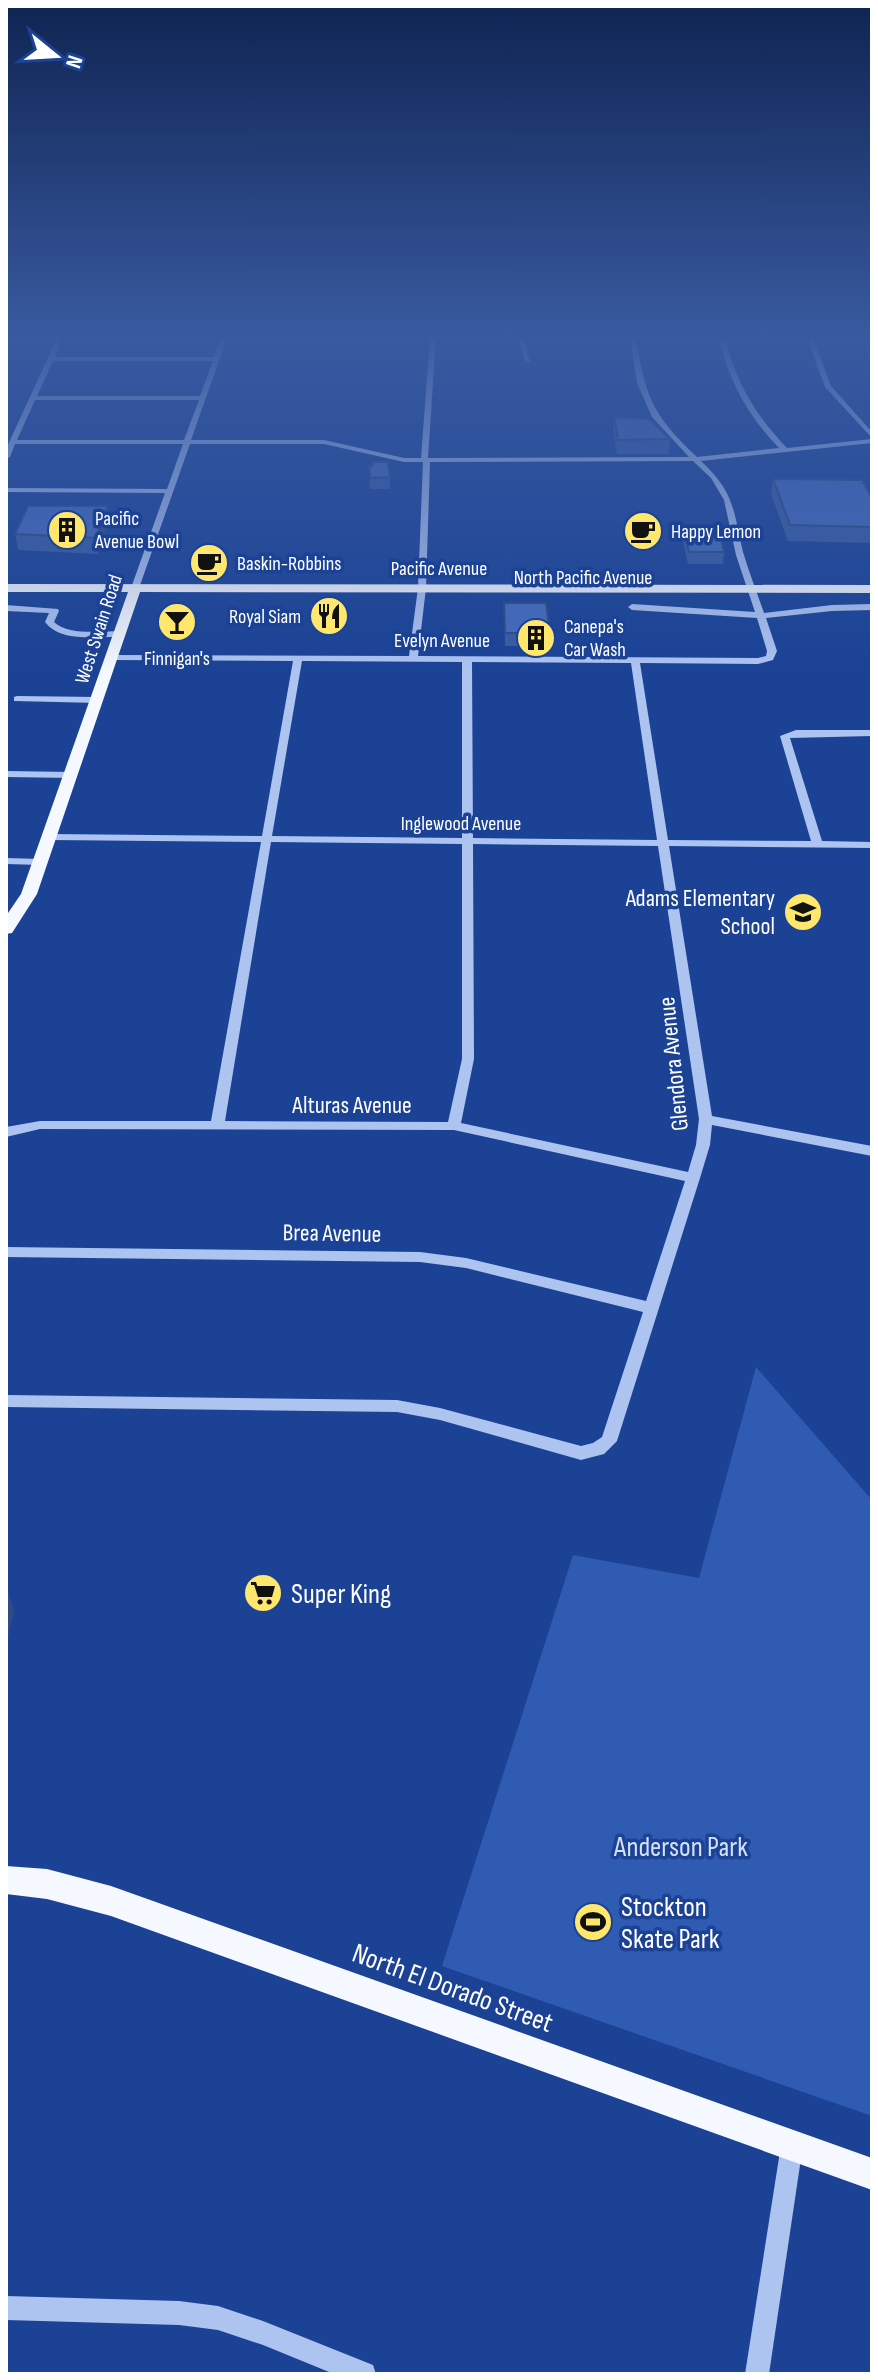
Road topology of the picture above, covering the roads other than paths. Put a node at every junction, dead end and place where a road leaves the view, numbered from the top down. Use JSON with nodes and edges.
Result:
{"nodes":[{"id":1,"x":184,"y":449,"type":"edge"},
{"id":2,"x":354,"y":449,"type":"edge"},
{"id":3,"x":426,"y":449,"type":"edge"},
{"id":4,"x":685,"y":449,"type":"edge"},
{"id":5,"x":784,"y":449,"type":"edge"},
{"id":6,"x":696,"y":459,"type":"junction"},
{"id":7,"x":425,"y":460,"type":"junction"},
{"id":8,"x":6,"y":490,"type":"edge"},
{"id":9,"x":169,"y":491,"type":"junction"},
{"id":10,"x":872,"y":589,"type":"edge"},
{"id":11,"x":7,"y":591,"type":"edge"},
{"id":12,"x":421,"y":592,"type":"junction"},
{"id":13,"x":134,"y":593,"type":"junction"},
{"id":14,"x":751,"y":593,"type":"junction"},
{"id":15,"x":872,"y":597,"type":"edge"},
{"id":16,"x":632,"y":607,"type":"dead end"},
{"id":17,"x":872,"y":607,"type":"edge"},
{"id":18,"x":6,"y":608,"type":"edge"},
{"id":19,"x":758,"y":616,"type":"junction"},
{"id":20,"x":121,"y":634,"type":"junction"},
{"id":21,"x":114,"y":657,"type":"junction"},
{"id":22,"x":298,"y":657,"type":"junction"},
{"id":23,"x":413,"y":658,"type":"junction"},
{"id":24,"x":467,"y":658,"type":"junction"},
{"id":25,"x":635,"y":659,"type":"junction"},
{"id":26,"x":17,"y":699,"type":"dead end"},
{"id":27,"x":98,"y":700,"type":"junction"},
{"id":28,"x":872,"y":733,"type":"edge"},
{"id":29,"x":6,"y":774,"type":"edge"},
{"id":30,"x":72,"y":775,"type":"junction"},
{"id":31,"x":50,"y":837,"type":"junction"},
{"id":32,"x":267,"y":840,"type":"junction"},
{"id":33,"x":468,"y":841,"type":"junction"},
{"id":34,"x":665,"y":843,"type":"junction"},
{"id":35,"x":818,"y":845,"type":"junction"},
{"id":36,"x":872,"y":845,"type":"edge"},
{"id":37,"x":6,"y":861,"type":"edge"},
{"id":38,"x":41,"y":862,"type":"junction"},
{"id":39,"x":6,"y":929,"type":"edge"},
{"id":40,"x":706,"y":1119,"type":"junction"},
{"id":41,"x":217,"y":1126,"type":"junction"},
{"id":42,"x":454,"y":1126,"type":"junction"},
{"id":43,"x":6,"y":1132,"type":"edge"},
{"id":44,"x":872,"y":1151,"type":"edge"},
{"id":45,"x":693,"y":1178,"type":"junction"},
{"id":46,"x":6,"y":1252,"type":"edge"},
{"id":47,"x":651,"y":1308,"type":"junction"},
{"id":48,"x":6,"y":1401,"type":"edge"},
{"id":49,"x":6,"y":1880,"type":"edge"},
{"id":50,"x":792,"y":2145,"type":"junction"},
{"id":51,"x":872,"y":2174,"type":"edge"},
{"id":52,"x":6,"y":2308,"type":"edge"},
{"id":53,"x":364,"y":2374,"type":"edge"},
{"id":54,"x":757,"y":2374,"type":"edge"}],
"edges":[{"from":1,"to":9,"type":"street","name":"West Swain Road"},
{"from":2,"to":7,"type":"street"},
{"from":3,"to":7,"type":"street"},
{"from":4,"to":6,"type":"street"},
{"from":5,"to":6,"type":"street"},
{"from":6,"to":7,"type":"street"},
{"from":6,"to":14,"type":"street"},
{"from":7,"to":12,"type":"street"},
{"from":8,"to":9,"type":"street"},
{"from":9,"to":13,"type":"street","name":"West Swain Road"},
{"from":10,"to":14,"type":"main road"},
{"from":11,"to":13,"type":"main road","name":"North Pacific Avenue"},
{"from":12,"to":13,"type":"main road","name":"North Pacific Avenue"},
{"from":12,"to":14,"type":"main road","name":"North Pacific Avenue"},
{"from":12,"to":23,"type":"street"},
{"from":13,"to":20,"type":"main road","name":"West Swain Road"},
{"from":14,"to":15,"type":"main road","name":"North Pacific Avenue"},
{"from":14,"to":19,"type":"street"},
{"from":16,"to":19,"type":"street"},
{"from":17,"to":19,"type":"street"},
{"from":18,"to":20,"type":"street"},
{"from":19,"to":25,"type":"street","name":"Evelyn Avenue"},
{"from":20,"to":21,"type":"main road","name":"West Swain Road"},
{"from":21,"to":22,"type":"street","name":"Evelyn Avenue"},
{"from":21,"to":27,"type":"main road","name":"West Swain Road"},
{"from":22,"to":23,"type":"street","name":"Evelyn Avenue"},
{"from":22,"to":32,"type":"street"},
{"from":23,"to":24,"type":"street","name":"Evelyn Avenue"},
{"from":24,"to":25,"type":"street","name":"Evelyn Avenue"},
{"from":24,"to":33,"type":"street"},
{"from":25,"to":34,"type":"street","name":"Glendora Avenue"},
{"from":26,"to":27,"type":"street"},
{"from":27,"to":30,"type":"main road","name":"West Swain Road"},
{"from":28,"to":35,"type":"street"},
{"from":29,"to":30,"type":"street"},
{"from":30,"to":31,"type":"main road","name":"West Swain Road"},
{"from":31,"to":32,"type":"street","name":"Inglewood Avenue"},
{"from":31,"to":38,"type":"main road","name":"West Swain Road"},
{"from":32,"to":33,"type":"street","name":"Inglewood Avenue"},
{"from":32,"to":41,"type":"street"},
{"from":33,"to":34,"type":"street","name":"Inglewood Avenue"},
{"from":33,"to":42,"type":"street"},
{"from":34,"to":35,"type":"street","name":"Inglewood Avenue"},
{"from":34,"to":40,"type":"street","name":"Glendora Avenue"},
{"from":35,"to":36,"type":"street","name":"Inglewood Avenue"},
{"from":37,"to":38,"type":"street"},
{"from":38,"to":39,"type":"main road","name":"West Swain Road"},
{"from":40,"to":44,"type":"street"},
{"from":40,"to":45,"type":"street","name":"Glendora Avenue"},
{"from":41,"to":42,"type":"street","name":"Alturas Avenue"},
{"from":41,"to":43,"type":"street","name":"Alturas Avenue"},
{"from":42,"to":45,"type":"street","name":"Alturas Avenue"},
{"from":45,"to":47,"type":"street","name":"Glendora Avenue"},
{"from":46,"to":47,"type":"street","name":"Brea Avenue"},
{"from":47,"to":48,"type":"street","name":"Glendora Avenue"},
{"from":49,"to":50,"type":"main road","name":"North El Dorado Street"},
{"from":50,"to":51,"type":"main road","name":"North El Dorado Street"},
{"from":50,"to":54,"type":"street"},
{"from":52,"to":53,"type":"street"}]}
